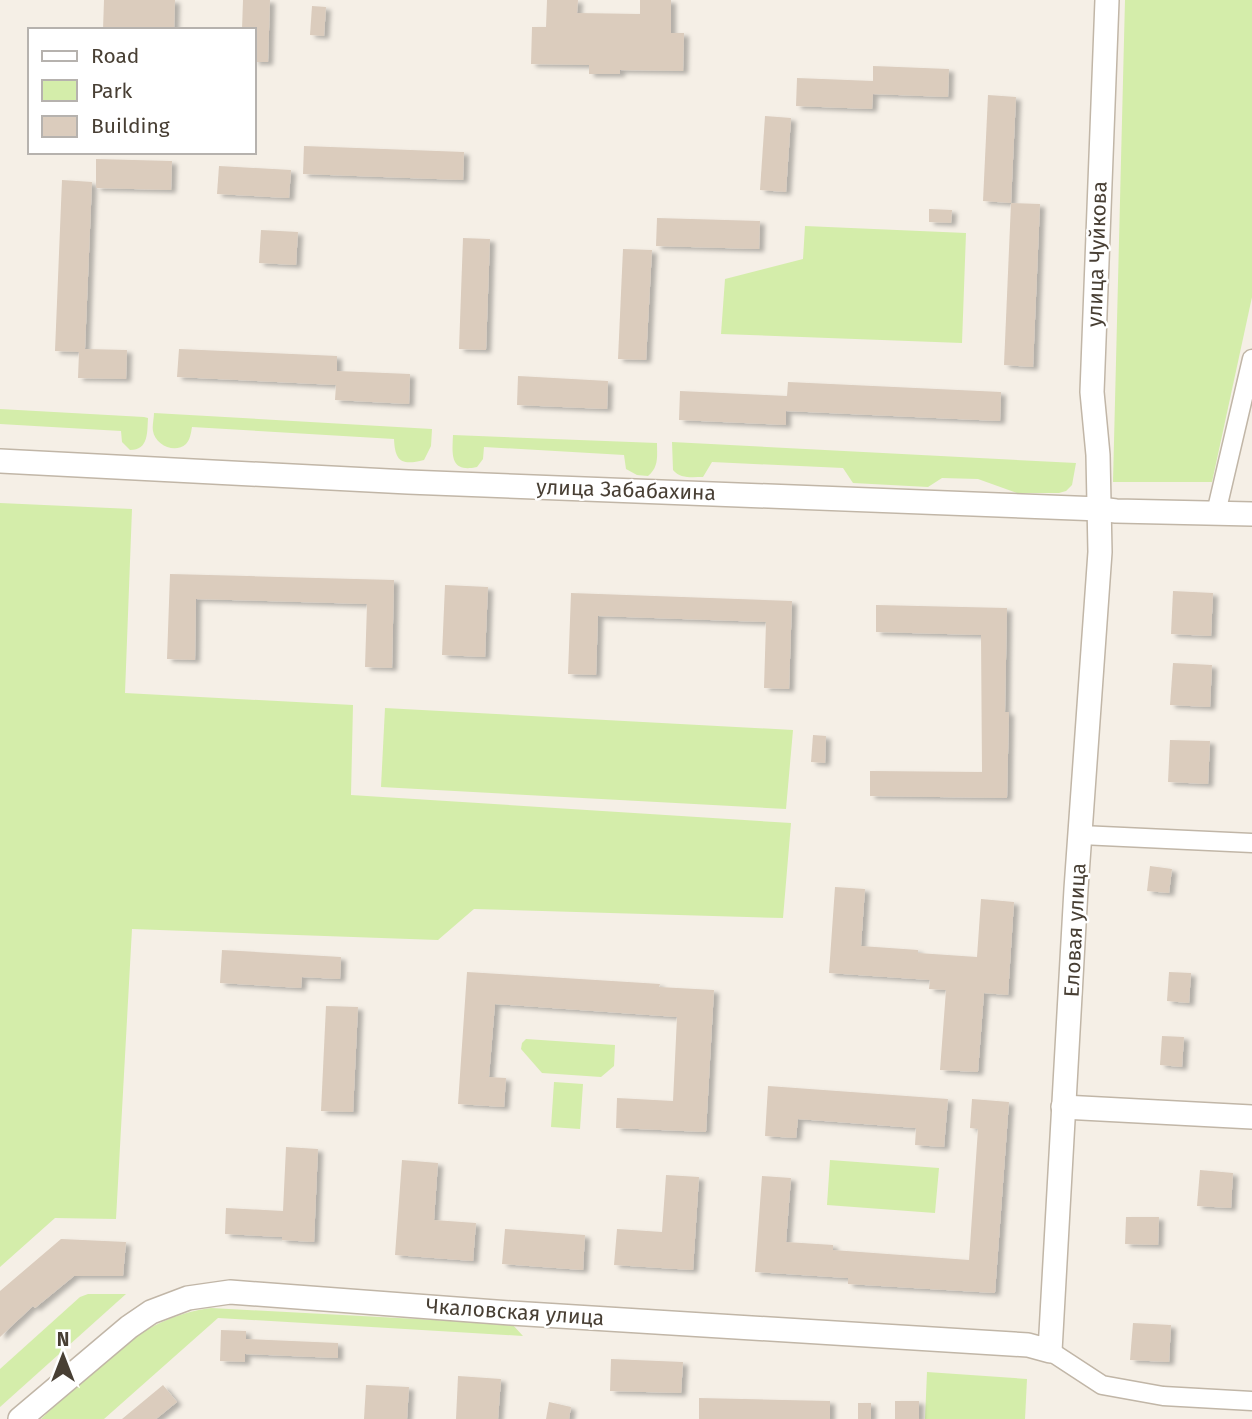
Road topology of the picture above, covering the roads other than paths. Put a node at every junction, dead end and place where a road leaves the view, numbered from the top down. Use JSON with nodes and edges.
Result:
{"nodes":[{"id":1,"x":1107,"y":0,"type":"edge"},
{"id":2,"x":1252,"y":359,"type":"edge"},
{"id":3,"x":0,"y":461,"type":"edge"},
{"id":4,"x":1100,"y":509,"type":"junction"},
{"id":5,"x":1216,"y":513,"type":"junction"},
{"id":6,"x":1252,"y":514,"type":"edge"},
{"id":7,"x":1081,"y":835,"type":"junction"},
{"id":8,"x":1252,"y":843,"type":"edge"},
{"id":9,"x":1063,"y":1107,"type":"junction"},
{"id":10,"x":1252,"y":1117,"type":"edge"},
{"id":11,"x":1050,"y":1351,"type":"junction"},
{"id":12,"x":1252,"y":1401,"type":"edge"},
{"id":13,"x":20,"y":1419,"type":"edge"}],
"edges":[{"from":1,"to":4,"type":"street","name":"улица Чуйкова"},
{"from":2,"to":5,"type":"street"},
{"from":3,"to":4,"type":"street","name":"улица Забабахина"},
{"from":4,"to":5,"type":"street","name":"улица Забабахина"},
{"from":4,"to":7,"type":"street","name":"Еловая улица"},
{"from":5,"to":6,"type":"street","name":"улица Забабахина"},
{"from":7,"to":8,"type":"street"},
{"from":7,"to":9,"type":"street","name":"Еловая улица"},
{"from":9,"to":10,"type":"street"},
{"from":9,"to":11,"type":"street","name":"Еловая улица"},
{"from":11,"to":12,"type":"street"},
{"from":11,"to":13,"type":"street","name":"Чкаловская улица"}]}
